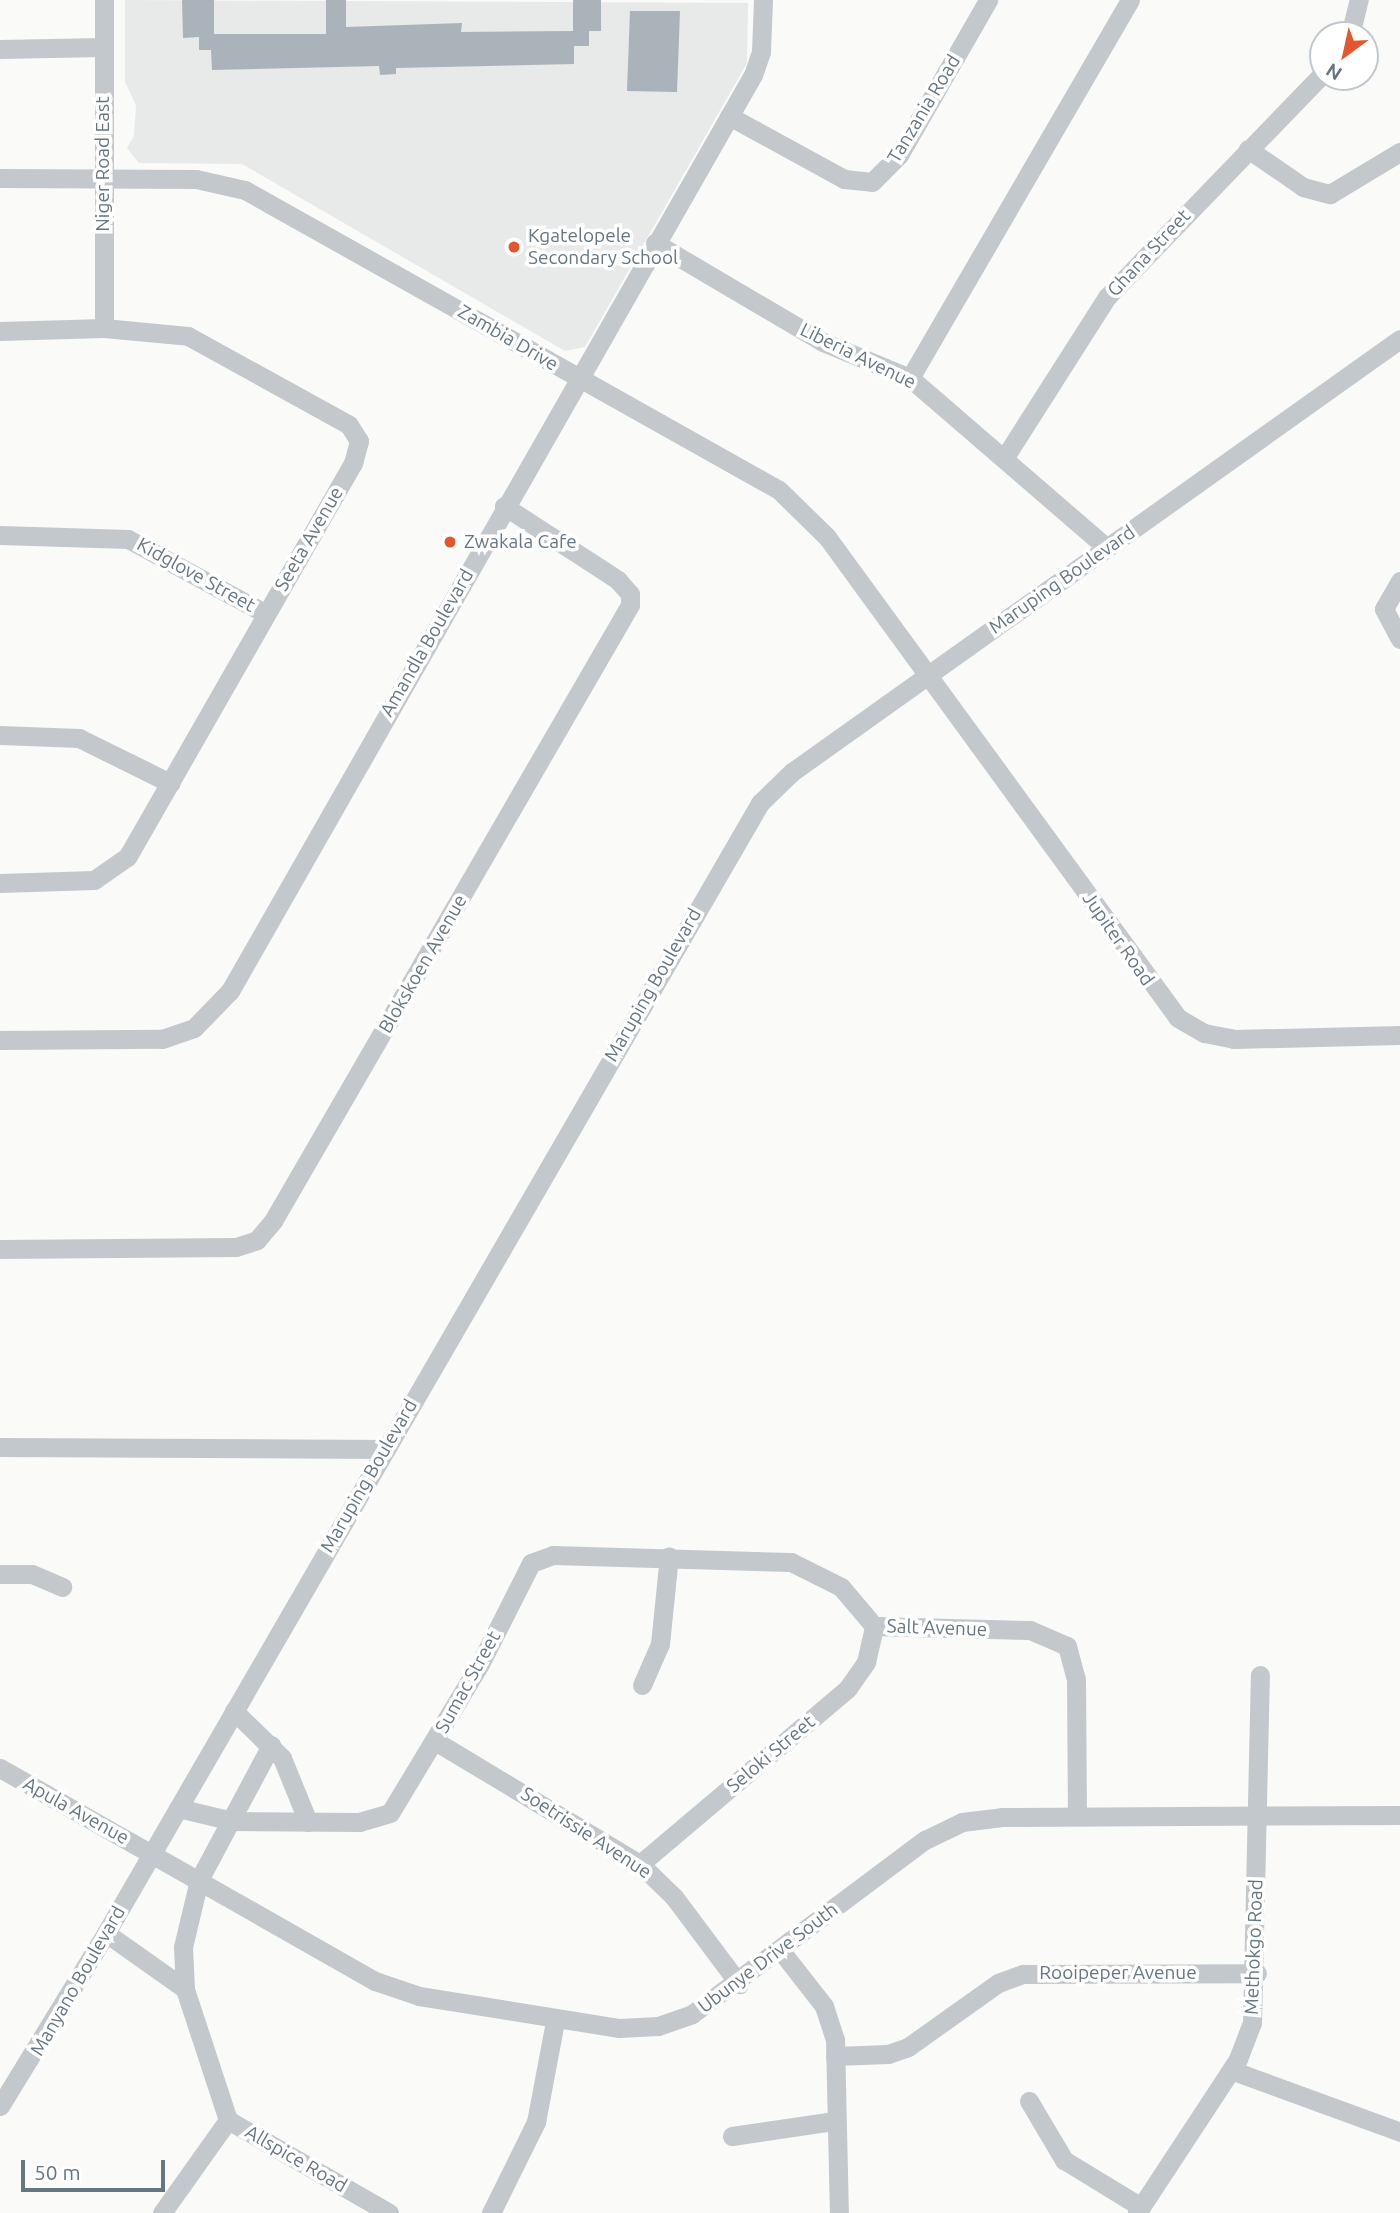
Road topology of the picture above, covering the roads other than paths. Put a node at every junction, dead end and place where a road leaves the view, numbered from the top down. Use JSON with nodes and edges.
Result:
{"nodes":[{"id":1,"x":104,"y":0,"type":"edge"},
{"id":2,"x":763,"y":0,"type":"edge"},
{"id":3,"x":1130,"y":0,"type":"edge"},
{"id":4,"x":1359,"y":0,"type":"edge"},
{"id":5,"x":981,"y":2,"type":"edge"},
{"id":6,"x":1354,"y":21,"type":"edge"},
{"id":7,"x":102,"y":47,"type":"junction"},
{"id":8,"x":0,"y":49,"type":"edge"},
{"id":9,"x":1309,"y":87,"type":"edge"},
{"id":10,"x":729,"y":116,"type":"junction"},
{"id":11,"x":1248,"y":149,"type":"junction"},
{"id":12,"x":1400,"y":152,"type":"edge"},
{"id":13,"x":0,"y":178,"type":"edge"},
{"id":14,"x":103,"y":178,"type":"junction"},
{"id":15,"x":655,"y":243,"type":"junction"},
{"id":16,"x":104,"y":328,"type":"junction"},
{"id":17,"x":0,"y":331,"type":"edge"},
{"id":18,"x":1400,"y":340,"type":"edge"},
{"id":19,"x":577,"y":377,"type":"junction"},
{"id":20,"x":910,"y":378,"type":"junction"},
{"id":21,"x":1004,"y":457,"type":"junction"},
{"id":22,"x":504,"y":506,"type":"junction"},
{"id":23,"x":0,"y":535,"type":"edge"},
{"id":24,"x":1107,"y":548,"type":"junction"},
{"id":25,"x":1400,"y":581,"type":"edge"},
{"id":26,"x":266,"y":614,"type":"junction"},
{"id":27,"x":1400,"y":639,"type":"edge"},
{"id":28,"x":928,"y":675,"type":"junction"},
{"id":29,"x":0,"y":735,"type":"edge"},
{"id":30,"x":170,"y":783,"type":"junction"},
{"id":31,"x":0,"y":883,"type":"edge"},
{"id":32,"x":1400,"y":1035,"type":"edge"},
{"id":33,"x":0,"y":1040,"type":"edge"},
{"id":34,"x":0,"y":1249,"type":"edge"},
{"id":35,"x":0,"y":1447,"type":"edge"},
{"id":36,"x":385,"y":1449,"type":"junction"},
{"id":37,"x":669,"y":1556,"type":"junction"},
{"id":38,"x":531,"y":1563,"type":"joint"},
{"id":39,"x":0,"y":1573,"type":"edge"},
{"id":40,"x":62,"y":1587,"type":"dead end"},
{"id":41,"x":874,"y":1626,"type":"junction"},
{"id":42,"x":1260,"y":1675,"type":"dead end"},
{"id":43,"x":642,"y":1685,"type":"dead end"},
{"id":44,"x":234,"y":1711,"type":"junction"},
{"id":45,"x":435,"y":1741,"type":"junction"},
{"id":46,"x":271,"y":1745,"type":"junction"},
{"id":47,"x":0,"y":1768,"type":"edge"},
{"id":48,"x":178,"y":1808,"type":"junction"},
{"id":49,"x":1400,"y":1815,"type":"edge"},
{"id":50,"x":1077,"y":1816,"type":"junction"},
{"id":51,"x":1257,"y":1816,"type":"junction"},
{"id":52,"x":228,"y":1821,"type":"junction"},
{"id":53,"x":308,"y":1822,"type":"junction"},
{"id":54,"x":152,"y":1853,"type":"junction"},
{"id":55,"x":640,"y":1864,"type":"junction"},
{"id":56,"x":199,"y":1880,"type":"junction"},
{"id":57,"x":106,"y":1933,"type":"junction"},
{"id":58,"x":781,"y":1951,"type":"junction"},
{"id":59,"x":1257,"y":1973,"type":"junction"},
{"id":60,"x":739,"y":1984,"type":"junction"},
{"id":61,"x":185,"y":1989,"type":"junction"},
{"id":62,"x":555,"y":2021,"type":"junction"},
{"id":63,"x":835,"y":2056,"type":"junction"},
{"id":64,"x":1231,"y":2070,"type":"junction"},
{"id":65,"x":1029,"y":2101,"type":"dead end"},
{"id":66,"x":0,"y":2106,"type":"edge"},
{"id":67,"x":228,"y":2120,"type":"junction"},
{"id":68,"x":833,"y":2121,"type":"junction"},
{"id":69,"x":1400,"y":2132,"type":"edge"},
{"id":70,"x":732,"y":2136,"type":"dead end"},
{"id":71,"x":1139,"y":2210,"type":"edge"},
{"id":72,"x":162,"y":2213,"type":"edge"},
{"id":73,"x":389,"y":2213,"type":"edge"},
{"id":74,"x":491,"y":2213,"type":"edge"},
{"id":75,"x":839,"y":2213,"type":"edge"}],
"edges":[{"from":1,"to":7,"type":"street","name":"Niger Road East"},
{"from":2,"to":10,"type":"street","name":"Amandla Boulevard"},
{"from":3,"to":20,"type":"street"},
{"from":4,"to":6,"type":"street"},
{"from":5,"to":10,"type":"street","name":"Tanzania Road"},
{"from":7,"to":8,"type":"street"},
{"from":7,"to":14,"type":"street","name":"Niger Road East"},
{"from":9,"to":11,"type":"street","name":"Ghana Street"},
{"from":10,"to":15,"type":"street","name":"Amandla Boulevard"},
{"from":11,"to":12,"type":"street"},
{"from":11,"to":21,"type":"street","name":"Ghana Street"},
{"from":13,"to":14,"type":"street","name":"Zambia Drive"},
{"from":14,"to":16,"type":"street","name":"Niger Road East"},
{"from":14,"to":19,"type":"street","name":"Zambia Drive"},
{"from":15,"to":19,"type":"street","name":"Amandla Boulevard"},
{"from":15,"to":20,"type":"street","name":"Liberia Avenue"},
{"from":16,"to":17,"type":"street","name":"Seeta Avenue"},
{"from":16,"to":26,"type":"street","name":"Seeta Avenue"},
{"from":18,"to":24,"type":"street","name":"Maruping Boulevard"},
{"from":19,"to":22,"type":"street","name":"Amandla Boulevard"},
{"from":19,"to":28,"type":"street","name":"Zambia Drive"},
{"from":20,"to":21,"type":"street","name":"Liberia Avenue"},
{"from":21,"to":24,"type":"street","name":"Liberia Avenue"},
{"from":22,"to":33,"type":"street","name":"Amandla Boulevard"},
{"from":22,"to":34,"type":"street","name":"Blokskoen Avenue"},
{"from":23,"to":26,"type":"street","name":"Kidglove Street"},
{"from":24,"to":28,"type":"street","name":"Maruping Boulevard"},
{"from":25,"to":27,"type":"street"},
{"from":26,"to":30,"type":"street","name":"Seeta Avenue"},
{"from":28,"to":32,"type":"street","name":"Jupiter Road"},
{"from":28,"to":36,"type":"street","name":"Maruping Boulevard"},
{"from":29,"to":30,"type":"street"},
{"from":30,"to":31,"type":"street","name":"Seeta Avenue"},
{"from":35,"to":36,"type":"street"},
{"from":36,"to":44,"type":"street","name":"Maruping Boulevard"},
{"from":37,"to":38,"type":"street","name":"Salt Avenue"},
{"from":37,"to":41,"type":"street","name":"Salt Avenue"},
{"from":37,"to":43,"type":"street"},
{"from":38,"to":45,"type":"street","name":"Sumac Street"},
{"from":39,"to":40,"type":"street"},
{"from":41,"to":50,"type":"street","name":"Salt Avenue"},
{"from":41,"to":55,"type":"street","name":"Seloki Street"},
{"from":42,"to":51,"type":"street","name":"Methokgo Road"},
{"from":44,"to":46,"type":"street"},
{"from":44,"to":48,"type":"street","name":"Maruping Boulevard"},
{"from":45,"to":53,"type":"street","name":"Sumac Street"},
{"from":45,"to":55,"type":"street","name":"Soetrissie Avenue"},
{"from":46,"to":52,"type":"street"},
{"from":46,"to":53,"type":"street"},
{"from":47,"to":54,"type":"street","name":"Apula Avenue"},
{"from":48,"to":52,"type":"street"},
{"from":48,"to":54,"type":"street","name":"Maruping Boulevard"},
{"from":49,"to":51,"type":"street","name":"Ubunye Drive South"},
{"from":50,"to":51,"type":"street","name":"Ubunye Drive South"},
{"from":50,"to":58,"type":"street","name":"Ubunye Drive South"},
{"from":51,"to":59,"type":"street","name":"Methokgo Road"},
{"from":52,"to":53,"type":"street"},
{"from":52,"to":56,"type":"street"},
{"from":54,"to":56,"type":"street","name":"Ubunye Drive South"},
{"from":54,"to":57,"type":"street","name":"Manyano Boulevard"},
{"from":55,"to":60,"type":"street","name":"Soetrissie Avenue"},
{"from":56,"to":61,"type":"street"},
{"from":56,"to":62,"type":"street","name":"Ubunye Drive South"},
{"from":57,"to":61,"type":"street"},
{"from":57,"to":66,"type":"street","name":"Manyano Boulevard"},
{"from":58,"to":60,"type":"street","name":"Ubunye Drive South"},
{"from":58,"to":63,"type":"street"},
{"from":59,"to":63,"type":"street","name":"Rooipeper Avenue"},
{"from":59,"to":64,"type":"street","name":"Methokgo Road"},
{"from":60,"to":62,"type":"street","name":"Ubunye Drive South"},
{"from":61,"to":67,"type":"street"},
{"from":62,"to":74,"type":"street"},
{"from":63,"to":68,"type":"street"},
{"from":64,"to":69,"type":"street"},
{"from":64,"to":71,"type":"street","name":"Methokgo Road"},
{"from":65,"to":71,"type":"street"},
{"from":67,"to":72,"type":"street","name":"Allspice Road"},
{"from":67,"to":73,"type":"street","name":"Allspice Road"},
{"from":68,"to":70,"type":"street"},
{"from":68,"to":75,"type":"street"}]}
